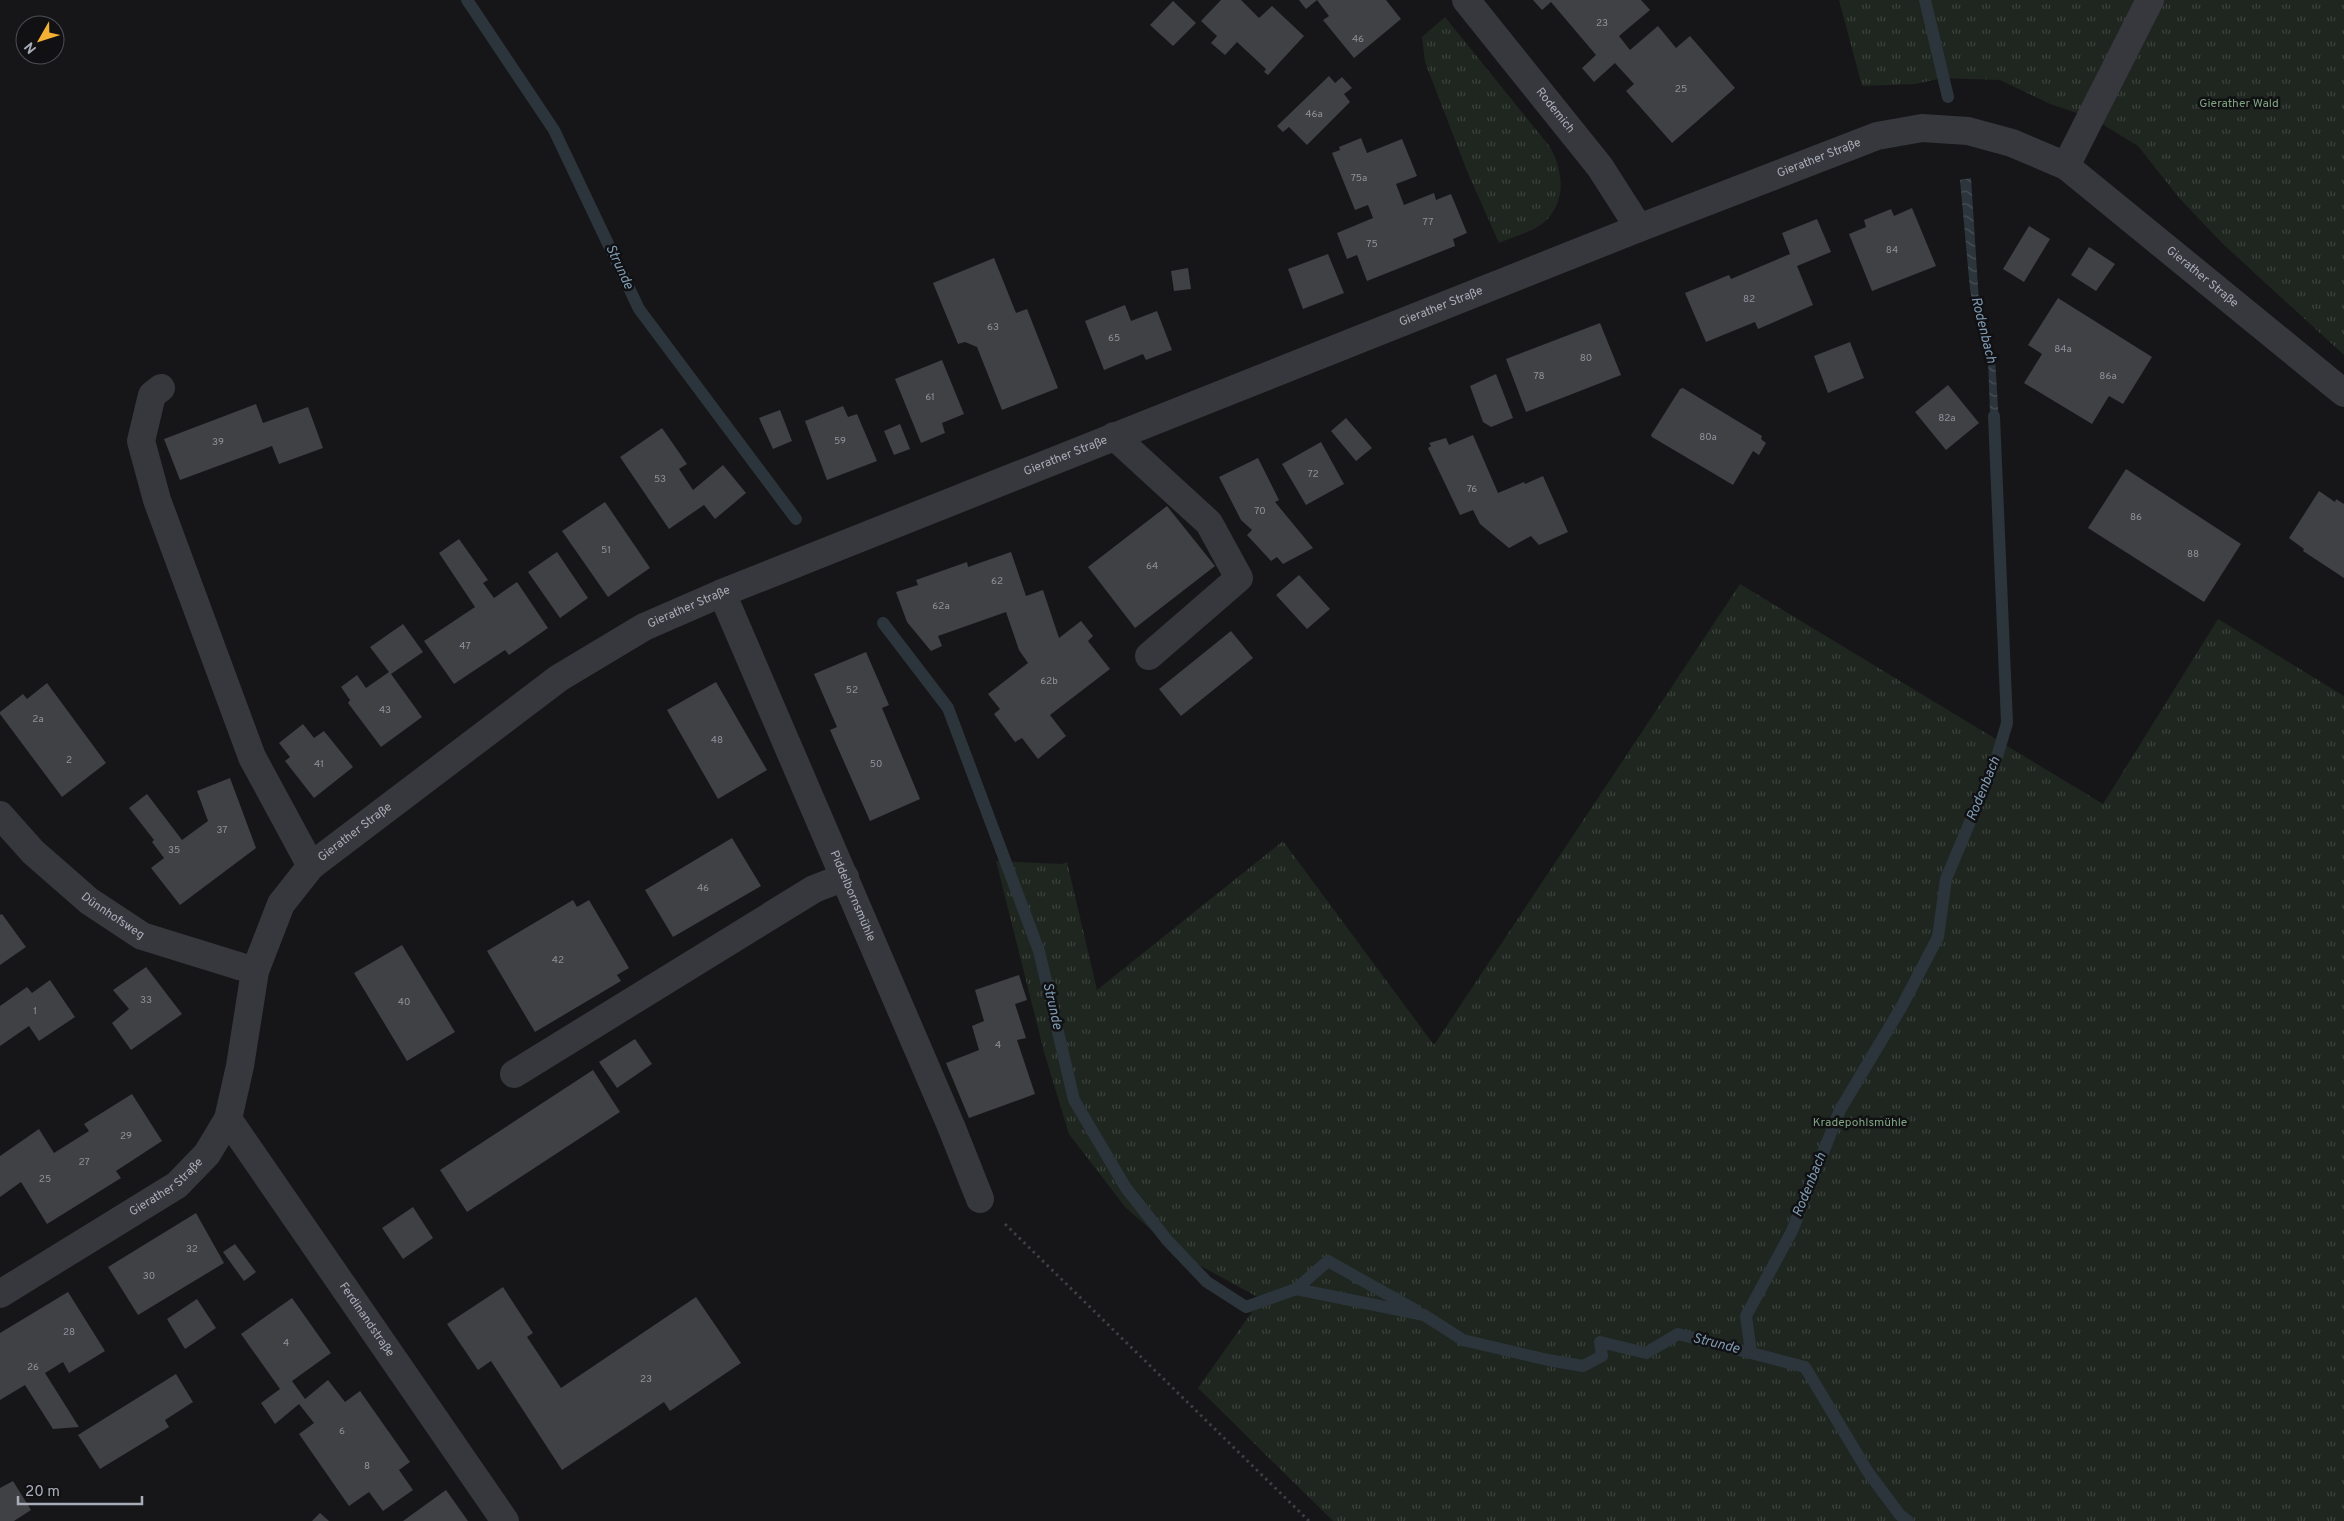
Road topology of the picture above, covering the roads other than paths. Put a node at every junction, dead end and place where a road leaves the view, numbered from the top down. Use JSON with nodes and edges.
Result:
{"nodes":[{"id":1,"x":1466,"y":0,"type":"edge"},
{"id":2,"x":2150,"y":0,"type":"edge"},
{"id":3,"x":2066,"y":166,"type":"junction"},
{"id":4,"x":1639,"y":228,"type":"junction"},
{"id":5,"x":161,"y":388,"type":"dead end"},
{"id":6,"x":2344,"y":393,"type":"edge"},
{"id":7,"x":1114,"y":436,"type":"junction"},
{"id":8,"x":722,"y":593,"type":"junction"},
{"id":9,"x":1149,"y":656,"type":"dead end"},
{"id":10,"x":0,"y":814,"type":"edge"},
{"id":11,"x":311,"y":866,"type":"junction"},
{"id":12,"x":845,"y":877,"type":"junction"},
{"id":13,"x":255,"y":970,"type":"junction"},
{"id":14,"x":514,"y":1074,"type":"dead end"},
{"id":15,"x":228,"y":1119,"type":"junction"},
{"id":16,"x":980,"y":1199,"type":"road end"},
{"id":17,"x":0,"y":1294,"type":"edge"},
{"id":18,"x":505,"y":1521,"type":"edge"}],
"edges":[{"from":1,"to":4,"type":"street","name":"Rodemich"},
{"from":2,"to":3,"type":"street"},
{"from":3,"to":4,"type":"street","name":"Gierather Straße"},
{"from":3,"to":6,"type":"street","name":"Gierather Straße"},
{"from":4,"to":7,"type":"street","name":"Gierather Straße"},
{"from":5,"to":11,"type":"street"},
{"from":7,"to":8,"type":"street","name":"Gierather Straße"},
{"from":7,"to":9,"type":"street"},
{"from":8,"to":11,"type":"street","name":"Gierather Straße"},
{"from":8,"to":12,"type":"street","name":"Piddelbornsmühle"},
{"from":10,"to":13,"type":"street","name":"Dünnhofsweg"},
{"from":11,"to":13,"type":"street","name":"Gierather Straße"},
{"from":12,"to":14,"type":"street"},
{"from":12,"to":16,"type":"street","name":"Piddelbornsmühle"},
{"from":13,"to":15,"type":"street","name":"Gierather Straße"},
{"from":15,"to":17,"type":"street","name":"Gierather Straße"},
{"from":15,"to":18,"type":"street","name":"Ferdinandstraße"}]}
